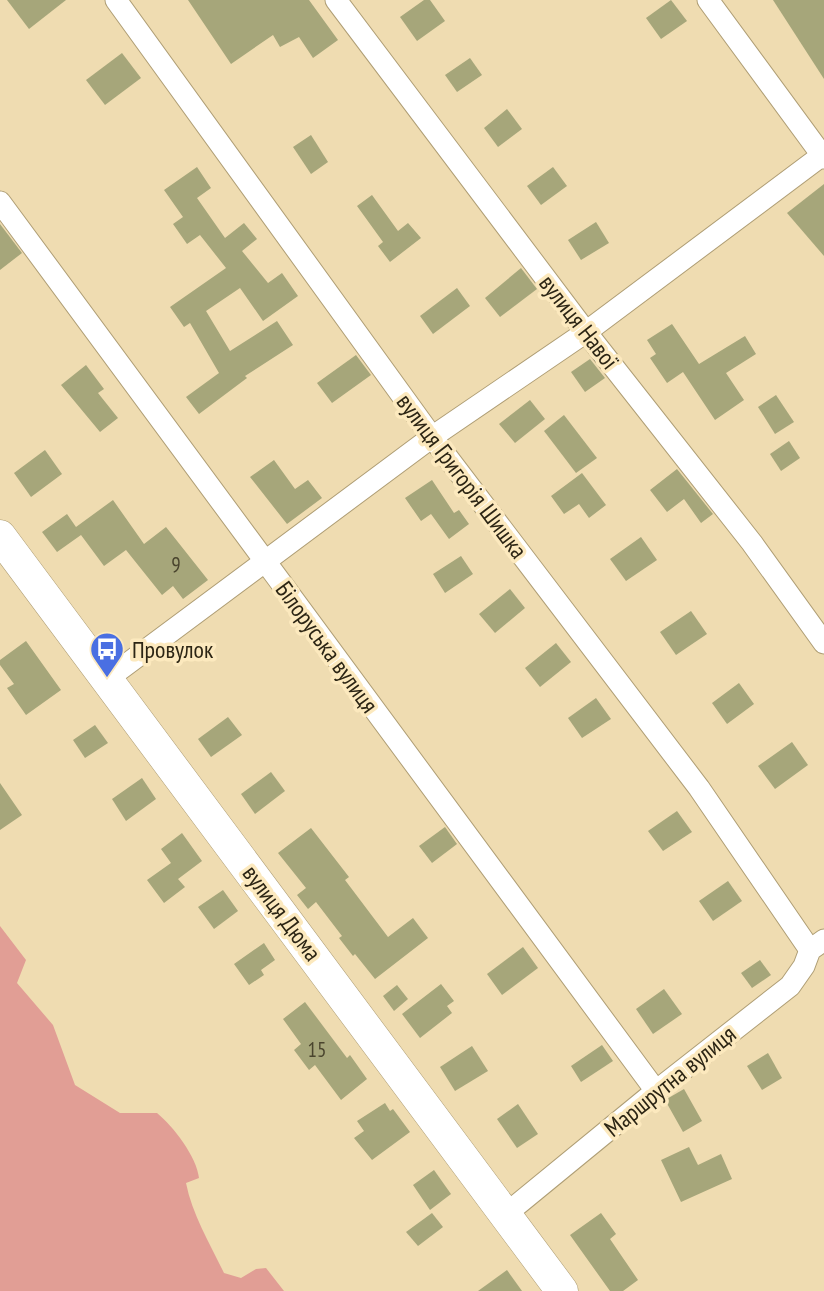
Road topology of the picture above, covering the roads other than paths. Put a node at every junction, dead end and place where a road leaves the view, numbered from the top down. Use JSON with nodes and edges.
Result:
{"nodes":[{"id":1,"x":117,"y":0,"type":"edge"},
{"id":2,"x":336,"y":0,"type":"edge"},
{"id":3,"x":708,"y":0,"type":"edge"},
{"id":4,"x":823,"y":156,"type":"edge"},
{"id":5,"x":0,"y":202,"type":"edge"},
{"id":6,"x":586,"y":332,"type":"junction"},
{"id":7,"x":432,"y":437,"type":"junction"},
{"id":8,"x":0,"y":536,"type":"edge"},
{"id":9,"x":264,"y":561,"type":"junction"},
{"id":10,"x":824,"y":643,"type":"edge"},
{"id":11,"x":107,"y":679,"type":"junction"},
{"id":12,"x":817,"y":945,"type":"edge"},
{"id":13,"x":656,"y":1091,"type":"junction"},
{"id":14,"x":506,"y":1214,"type":"junction"},
{"id":15,"x":562,"y":1291,"type":"edge"}],
"edges":[{"from":1,"to":7,"type":"street","name":"вулиця Григорія Шишка"},
{"from":2,"to":6,"type":"street","name":"вулиця Навої"},
{"from":3,"to":4,"type":"street"},
{"from":4,"to":6,"type":"street"},
{"from":5,"to":9,"type":"street","name":"Білоруська вулиця"},
{"from":6,"to":7,"type":"street"},
{"from":6,"to":10,"type":"street","name":"вулиця Навої"},
{"from":7,"to":9,"type":"street"},
{"from":7,"to":12,"type":"street","name":"вулиця Григорія Шишка"},
{"from":8,"to":11,"type":"street","name":"вулиця Дюма"},
{"from":9,"to":11,"type":"street"},
{"from":9,"to":13,"type":"street","name":"Білоруська вулиця"},
{"from":11,"to":14,"type":"street","name":"вулиця Дюма"},
{"from":12,"to":13,"type":"street","name":"Маршрутна вулиця"},
{"from":13,"to":14,"type":"street","name":"Маршрутна вулиця"},
{"from":14,"to":15,"type":"street","name":"вулиця Дюма"}]}
